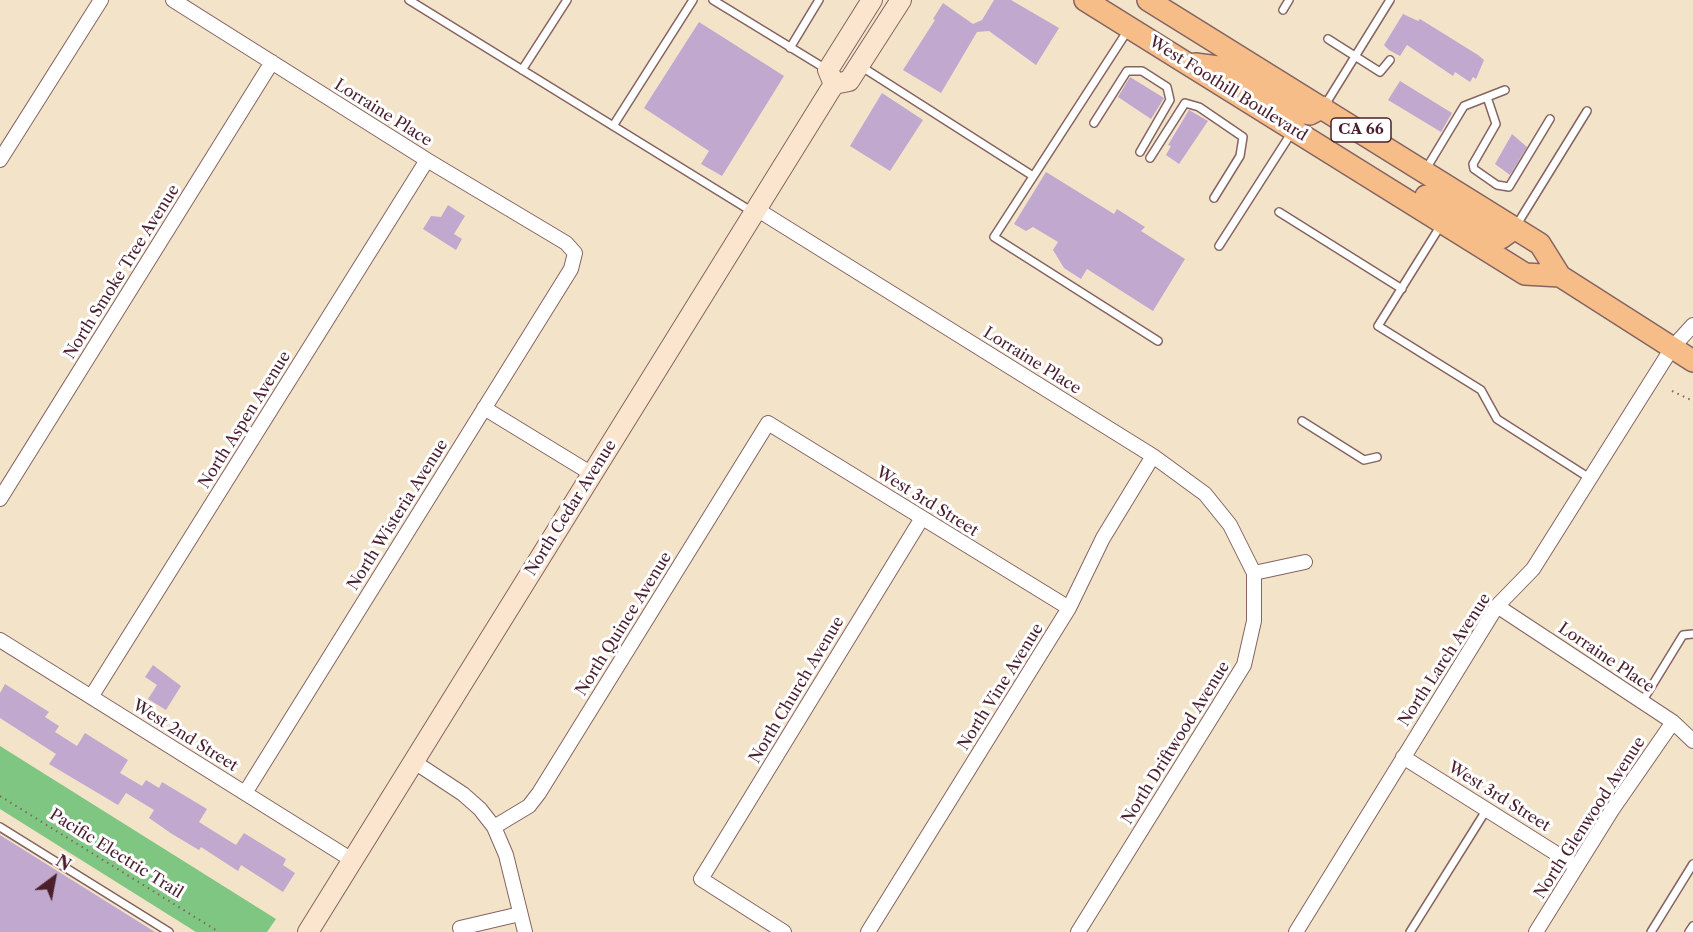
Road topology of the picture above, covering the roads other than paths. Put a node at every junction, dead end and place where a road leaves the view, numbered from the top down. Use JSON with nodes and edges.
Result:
{"nodes":[{"id":1,"x":101,"y":0,"type":"edge"},
{"id":2,"x":173,"y":0,"type":"edge"},
{"id":3,"x":409,"y":0,"type":"edge"},
{"id":4,"x":567,"y":0,"type":"edge"},
{"id":5,"x":693,"y":0,"type":"edge"},
{"id":6,"x":713,"y":0,"type":"edge"},
{"id":7,"x":819,"y":0,"type":"edge"},
{"id":8,"x":873,"y":0,"type":"edge"},
{"id":9,"x":902,"y":0,"type":"edge"},
{"id":10,"x":1085,"y":0,"type":"edge"},
{"id":11,"x":1148,"y":0,"type":"edge"},
{"id":12,"x":1289,"y":0,"type":"edge"},
{"id":13,"x":1390,"y":0,"type":"edge"},
{"id":14,"x":1283,"y":10,"type":"dead end"},
{"id":15,"x":1130,"y":28,"type":"junction"},
{"id":16,"x":1328,"y":39,"type":"dead end"},
{"id":17,"x":789,"y":48,"type":"junction"},
{"id":18,"x":1356,"y":56,"type":"junction"},
{"id":19,"x":1390,"y":60,"type":"dead end"},
{"id":20,"x":272,"y":62,"type":"junction"},
{"id":21,"x":1186,"y":63,"type":"junction"},
{"id":22,"x":860,"y":65,"type":"junction"},
{"id":23,"x":522,"y":70,"type":"junction"},
{"id":24,"x":831,"y":77,"type":"junction"},
{"id":25,"x":1505,"y":90,"type":"dead end"},
{"id":26,"x":1487,"y":98,"type":"junction"},
{"id":27,"x":1323,"y":107,"type":"junction"},
{"id":28,"x":1587,"y":111,"type":"dead end"},
{"id":29,"x":1550,"y":119,"type":"dead end"},
{"id":30,"x":1094,"y":123,"type":"dead end"},
{"id":31,"x":613,"y":126,"type":"junction"},
{"id":32,"x":1294,"y":130,"type":"junction"},
{"id":33,"x":1140,"y":152,"type":"dead end"},
{"id":34,"x":1150,"y":158,"type":"dead end"},
{"id":35,"x":0,"y":160,"type":"edge"},
{"id":36,"x":427,"y":160,"type":"junction"},
{"id":37,"x":1424,"y":171,"type":"junction"},
{"id":38,"x":1363,"y":172,"type":"junction"},
{"id":39,"x":1034,"y":176,"type":"junction"},
{"id":40,"x":1214,"y":198,"type":"dead end"},
{"id":41,"x":757,"y":212,"type":"junction"},
{"id":42,"x":1279,"y":212,"type":"dead end"},
{"id":43,"x":1443,"y":223,"type":"junction"},
{"id":44,"x":1515,"y":228,"type":"junction"},
{"id":45,"x":1219,"y":246,"type":"dead end"},
{"id":46,"x":575,"y":253,"type":"joint"},
{"id":47,"x":1560,"y":276,"type":"junction"},
{"id":48,"x":1402,"y":289,"type":"junction"},
{"id":49,"x":1693,"y":325,"type":"edge"},
{"id":50,"x":1158,"y":341,"type":"dead end"},
{"id":51,"x":1672,"y":348,"type":"junction"},
{"id":52,"x":1693,"y":361,"type":"edge"},
{"id":53,"x":484,"y":408,"type":"junction"},
{"id":54,"x":1302,"y":421,"type":"dead end"},
{"id":55,"x":768,"y":423,"type":"joint"},
{"id":56,"x":1153,"y":456,"type":"junction"},
{"id":57,"x":1377,"y":457,"type":"dead end"},
{"id":58,"x":592,"y":474,"type":"junction"},
{"id":59,"x":1591,"y":479,"type":"junction"},
{"id":60,"x":0,"y":499,"type":"edge"},
{"id":61,"x":922,"y":518,"type":"junction"},
{"id":62,"x":1305,"y":562,"type":"dead end"},
{"id":63,"x":1254,"y":573,"type":"junction"},
{"id":64,"x":1497,"y":606,"type":"junction"},
{"id":65,"x":1069,"y":608,"type":"junction"},
{"id":66,"x":1693,"y":634,"type":"edge"},
{"id":67,"x":0,"y":640,"type":"edge"},
{"id":68,"x":91,"y":697,"type":"junction"},
{"id":69,"x":1642,"y":702,"type":"junction"},
{"id":70,"x":1673,"y":722,"type":"junction"},
{"id":71,"x":1693,"y":741,"type":"edge"},
{"id":72,"x":1403,"y":757,"type":"junction"},
{"id":73,"x":413,"y":761,"type":"junction"},
{"id":74,"x":245,"y":793,"type":"junction"},
{"id":75,"x":1487,"y":809,"type":"junction"},
{"id":76,"x":0,"y":827,"type":"edge"},
{"id":77,"x":494,"y":827,"type":"junction"},
{"id":78,"x":352,"y":860,"type":"junction"},
{"id":79,"x":1693,"y":864,"type":"edge"},
{"id":80,"x":1576,"y":866,"type":"junction"},
{"id":81,"x":520,"y":914,"type":"junction"},
{"id":82,"x":1693,"y":926,"type":"edge"},
{"id":83,"x":460,"y":928,"type":"dead end"},
{"id":84,"x":169,"y":932,"type":"edge"},
{"id":85,"x":308,"y":932,"type":"edge"},
{"id":86,"x":525,"y":932,"type":"edge"},
{"id":87,"x":784,"y":932,"type":"edge"},
{"id":88,"x":868,"y":932,"type":"edge"},
{"id":89,"x":1078,"y":932,"type":"edge"},
{"id":90,"x":1296,"y":932,"type":"edge"},
{"id":91,"x":1410,"y":932,"type":"edge"},
{"id":92,"x":1536,"y":932,"type":"edge"},
{"id":93,"x":1651,"y":932,"type":"edge"},
{"id":94,"x":1689,"y":932,"type":"edge"}],
"edges":[{"from":1,"to":35,"type":"street"},
{"from":2,"to":20,"type":"street","name":"Lorraine Place"},
{"from":3,"to":23,"type":"lane"},
{"from":4,"to":23,"type":"lane"},
{"from":5,"to":31,"type":"lane"},
{"from":6,"to":17,"type":"lane"},
{"from":7,"to":17,"type":"lane"},
{"from":8,"to":24,"type":"main road","name":"North Cedar Avenue"},
{"from":9,"to":22,"type":"main road","name":"North Cedar Avenue"},
{"from":10,"to":15,"type":"main road","name":"West Foothill Boulevard"},
{"from":11,"to":27,"type":"main road","name":"West Foothill Boulevard","number":"CA 66"},
{"from":12,"to":14,"type":"lane"},
{"from":13,"to":18,"type":"lane"},
{"from":15,"to":21,"type":"main road","name":"West Foothill Boulevard"},
{"from":15,"to":39,"type":"lane"},
{"from":16,"to":18,"type":"lane"},
{"from":17,"to":24,"type":"lane"},
{"from":18,"to":19,"type":"lane"},
{"from":18,"to":27,"type":"lane"},
{"from":20,"to":36,"type":"street","name":"Lorraine Place"},
{"from":20,"to":60,"type":"street","name":"North Smoke Tree Avenue"},
{"from":21,"to":27,"type":"main road"},
{"from":21,"to":32,"type":"main road","name":"West Foothill Boulevard"},
{"from":22,"to":24,"type":"main road","name":"North Cedar Avenue"},
{"from":22,"to":39,"type":"lane"},
{"from":23,"to":31,"type":"lane"},
{"from":24,"to":41,"type":"main road","name":"North Cedar Avenue"},
{"from":25,"to":26,"type":"lane"},
{"from":26,"to":29,"type":"lane"},
{"from":26,"to":37,"type":"lane"},
{"from":27,"to":37,"type":"main road","name":"West Foothill Boulevard","number":"CA 66"},
{"from":28,"to":44,"type":"lane"},
{"from":30,"to":33,"type":"lane"},
{"from":31,"to":41,"type":"lane"},
{"from":32,"to":38,"type":"main road","name":"West Foothill Boulevard"},
{"from":32,"to":45,"type":"lane"},
{"from":34,"to":40,"type":"lane"},
{"from":36,"to":46,"type":"street","name":"Lorraine Place"},
{"from":36,"to":68,"type":"street","name":"North Aspen Avenue"},
{"from":37,"to":44,"type":"main road","name":"West Foothill Boulevard","number":"CA 66"},
{"from":38,"to":43,"type":"main road","name":"West Foothill Boulevard"},
{"from":38,"to":44,"type":"main road"},
{"from":39,"to":50,"type":"lane"},
{"from":41,"to":56,"type":"street","name":"Lorraine Place"},
{"from":41,"to":58,"type":"main road","name":"North Cedar Avenue"},
{"from":42,"to":48,"type":"lane"},
{"from":43,"to":47,"type":"main road","name":"West Foothill Boulevard"},
{"from":43,"to":48,"type":"lane"},
{"from":44,"to":47,"type":"main road","name":"West Foothill Boulevard","number":"CA 66"},
{"from":46,"to":53,"type":"street","name":"North Wisteria Avenue"},
{"from":47,"to":51,"type":"main road","name":"West Foothill Boulevard"},
{"from":48,"to":59,"type":"lane"},
{"from":49,"to":51,"type":"street","name":"North Larch Avenue"},
{"from":51,"to":52,"type":"main road","name":"West Foothill Boulevard"},
{"from":51,"to":59,"type":"street","name":"North Larch Avenue"},
{"from":53,"to":58,"type":"street"},
{"from":53,"to":74,"type":"street","name":"North Wisteria Avenue"},
{"from":54,"to":57,"type":"lane"},
{"from":55,"to":61,"type":"street","name":"West 3rd Street"},
{"from":55,"to":77,"type":"street","name":"North Quince Avenue"},
{"from":56,"to":63,"type":"street","name":"Lorraine Place"},
{"from":56,"to":65,"type":"street","name":"North Vine Avenue"},
{"from":58,"to":73,"type":"main road","name":"North Cedar Avenue"},
{"from":59,"to":64,"type":"street","name":"North Larch Avenue"},
{"from":61,"to":65,"type":"street","name":"West 3rd Street"},
{"from":61,"to":87,"type":"street","name":"North Church Avenue"},
{"from":62,"to":63,"type":"street"},
{"from":63,"to":89,"type":"street","name":"North Driftwood Avenue"},
{"from":64,"to":69,"type":"street","name":"Lorraine Place"},
{"from":64,"to":72,"type":"street","name":"North Larch Avenue"},
{"from":65,"to":88,"type":"street","name":"North Vine Avenue"},
{"from":66,"to":69,"type":"lane"},
{"from":67,"to":68,"type":"street","name":"West 2nd Street"},
{"from":68,"to":74,"type":"street","name":"West 2nd Street"},
{"from":69,"to":70,"type":"street","name":"Lorraine Place"},
{"from":70,"to":71,"type":"street","name":"Lorraine Place"},
{"from":70,"to":80,"type":"street","name":"North Glenwood Avenue"},
{"from":72,"to":75,"type":"street","name":"West 3rd Street"},
{"from":72,"to":90,"type":"street","name":"North Larch Avenue"},
{"from":73,"to":77,"type":"street"},
{"from":73,"to":78,"type":"main road","name":"North Cedar Avenue"},
{"from":74,"to":78,"type":"street","name":"West 2nd Street"},
{"from":75,"to":80,"type":"street","name":"West 3rd Street"},
{"from":75,"to":91,"type":"lane"},
{"from":76,"to":84,"type":"lane"},
{"from":77,"to":81,"type":"street"},
{"from":78,"to":85,"type":"main road","name":"North Cedar Avenue"},
{"from":79,"to":93,"type":"lane"},
{"from":80,"to":92,"type":"street","name":"North Glenwood Avenue"},
{"from":81,"to":83,"type":"street"},
{"from":81,"to":86,"type":"street"},
{"from":82,"to":94,"type":"lane"}]}
